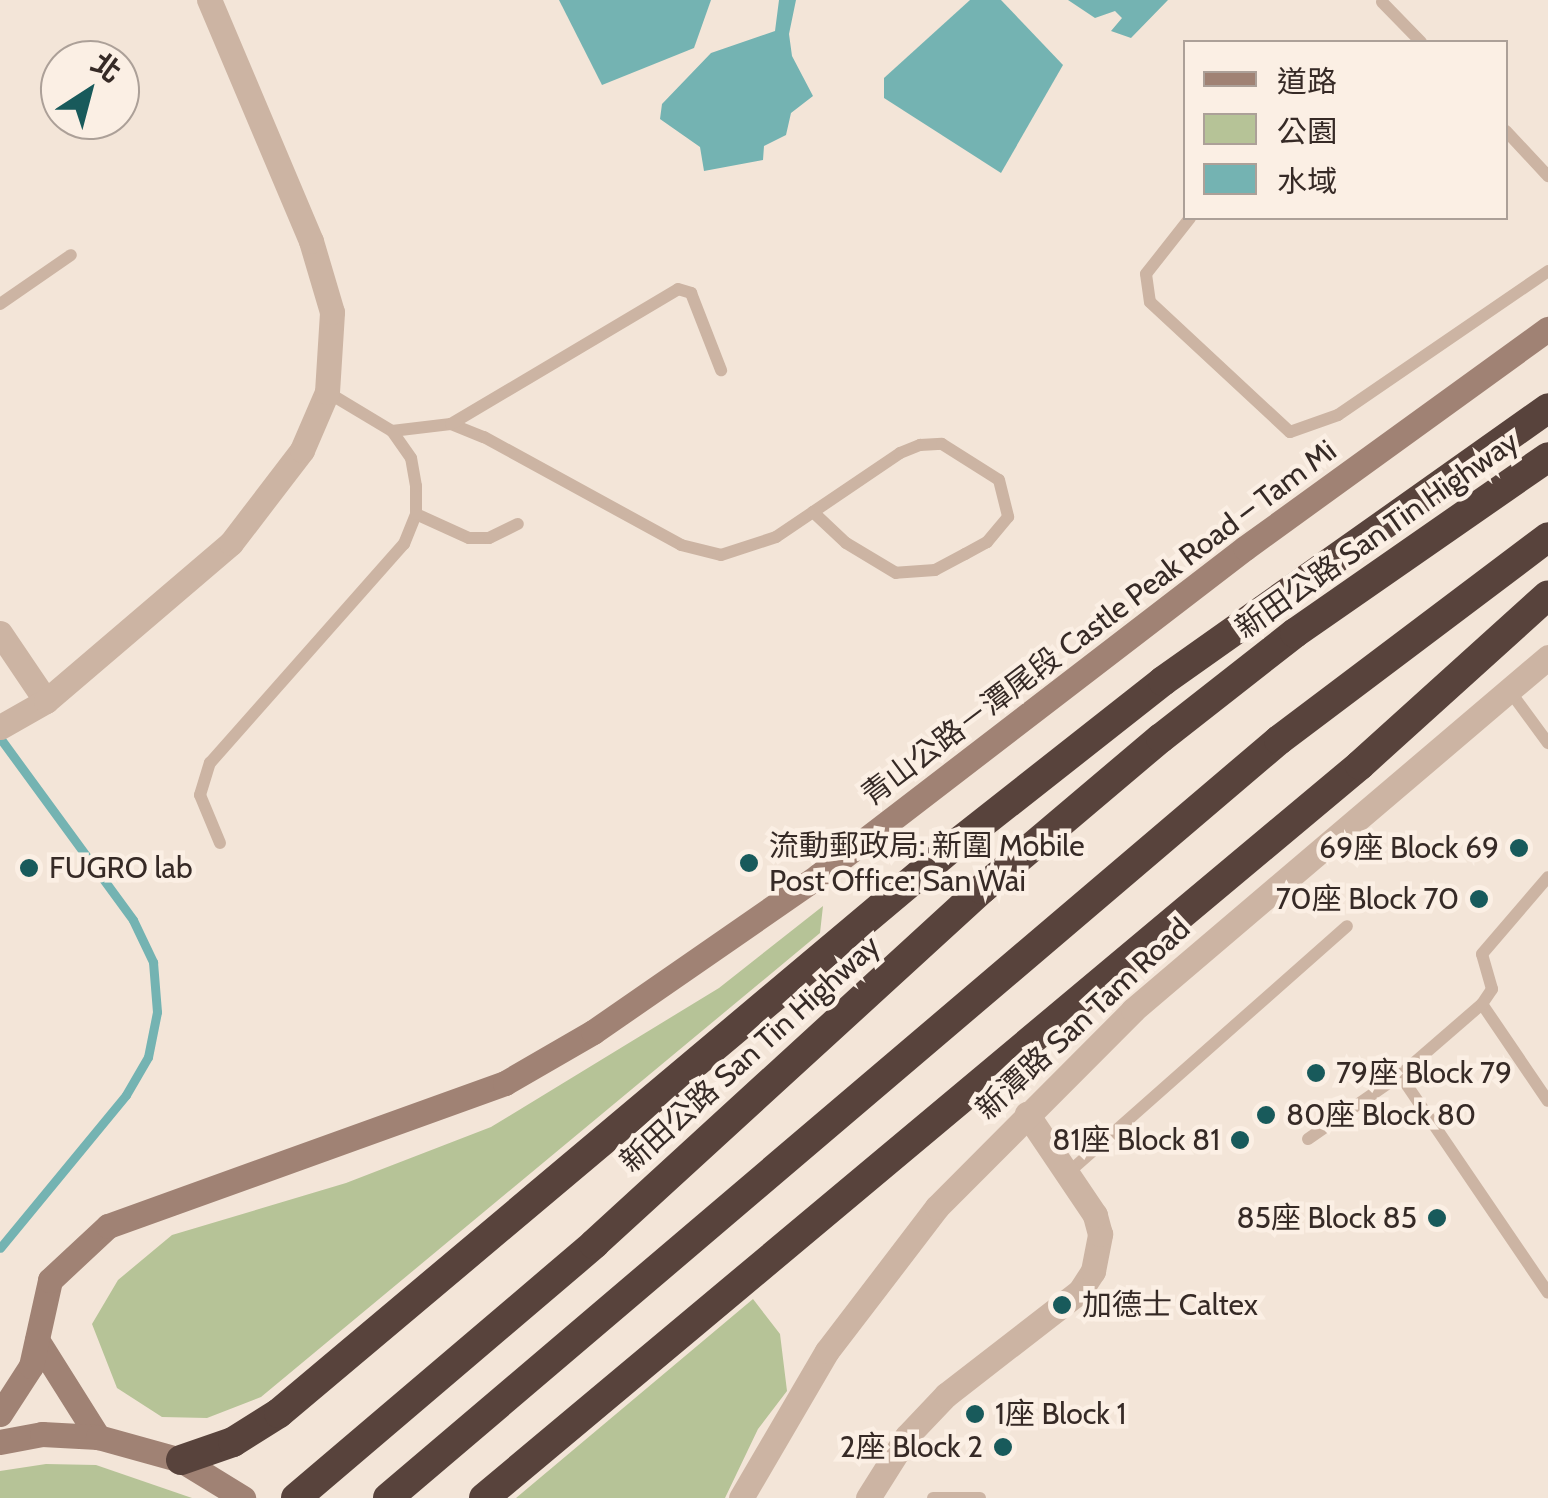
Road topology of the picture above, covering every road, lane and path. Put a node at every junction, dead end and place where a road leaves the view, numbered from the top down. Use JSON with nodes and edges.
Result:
{"nodes":[{"id":1,"x":209,"y":0,"type":"edge"},
{"id":2,"x":1382,"y":2,"type":"edge"},
{"id":3,"x":1419,"y":40,"type":"edge"},
{"id":4,"x":1508,"y":133,"type":"edge"},
{"id":5,"x":1548,"y":176,"type":"edge"},
{"id":6,"x":1188,"y":220,"type":"edge"},
{"id":7,"x":71,"y":256,"type":"dead end"},
{"id":8,"x":1548,"y":271,"type":"edge"},
{"id":9,"x":0,"y":304,"type":"edge"},
{"id":10,"x":1548,"y":329,"type":"edge"},
{"id":11,"x":722,"y":370,"type":"dead end"},
{"id":12,"x":328,"y":392,"type":"junction"},
{"id":13,"x":1548,"y":408,"type":"edge"},
{"id":14,"x":451,"y":424,"type":"junction"},
{"id":15,"x":392,"y":431,"type":"junction"},
{"id":16,"x":1548,"y":457,"type":"edge"},
{"id":17,"x":813,"y":512,"type":"junction"},
{"id":18,"x":416,"y":514,"type":"junction"},
{"id":19,"x":518,"y":524,"type":"dead end"},
{"id":20,"x":1548,"y":537,"type":"edge"},
{"id":21,"x":1548,"y":595,"type":"edge"},
{"id":22,"x":0,"y":633,"type":"edge"},
{"id":23,"x":1548,"y":658,"type":"edge"},
{"id":24,"x":1509,"y":690,"type":"junction"},
{"id":25,"x":46,"y":701,"type":"junction"},
{"id":26,"x":8,"y":722,"type":"edge"},
{"id":27,"x":1548,"y":743,"type":"edge"},
{"id":28,"x":220,"y":843,"type":"dead end"},
{"id":29,"x":1548,"y":877,"type":"edge"},
{"id":30,"x":1347,"y":926,"type":"dead end"},
{"id":31,"x":1482,"y":1004,"type":"junction"},
{"id":32,"x":1400,"y":1075,"type":"junction"},
{"id":33,"x":1548,"y":1101,"type":"edge"},
{"id":34,"x":1027,"y":1114,"type":"junction"},
{"id":35,"x":1308,"y":1139,"type":"dead end"},
{"id":36,"x":1069,"y":1172,"type":"junction"},
{"id":37,"x":1548,"y":1293,"type":"edge"},
{"id":38,"x":37,"y":1340,"type":"junction"},
{"id":39,"x":0,"y":1414,"type":"edge"},
{"id":40,"x":98,"y":1437,"type":"junction"},
{"id":41,"x":0,"y":1442,"type":"edge"},
{"id":42,"x":181,"y":1460,"type":"junction"},
{"id":43,"x":243,"y":1498,"type":"edge"},
{"id":44,"x":296,"y":1498,"type":"edge"},
{"id":45,"x":388,"y":1498,"type":"edge"},
{"id":46,"x":484,"y":1498,"type":"edge"},
{"id":47,"x":741,"y":1498,"type":"edge"},
{"id":48,"x":868,"y":1498,"type":"edge"},
{"id":49,"x":933,"y":1498,"type":"edge"},
{"id":50,"x":980,"y":1498,"type":"edge"}],
"edges":[{"from":1,"to":12,"type":"street"},
{"from":2,"to":3,"type":"lane"},
{"from":4,"to":5,"type":"lane"},
{"from":6,"to":8,"type":"lane"},
{"from":7,"to":9,"type":"lane"},
{"from":10,"to":38,"type":"main road","name":"青山公路－潭尾段 Castle Peak Road – Tam Mi"},
{"from":11,"to":14,"type":"lane"},
{"from":12,"to":15,"type":"lane"},
{"from":12,"to":25,"type":"street"},
{"from":13,"to":42,"type":"highway"},
{"from":14,"to":15,"type":"lane"},
{"from":14,"to":17,"type":"lane"},
{"from":15,"to":18,"type":"lane"},
{"from":16,"to":44,"type":"highway","name":"新田公路 San Tin Highway"},
{"from":17,"to":17,"type":"lane"},
{"from":18,"to":19,"type":"lane"},
{"from":18,"to":28,"type":"lane"},
{"from":20,"to":45,"type":"highway"},
{"from":21,"to":46,"type":"highway"},
{"from":22,"to":25,"type":"street"},
{"from":23,"to":24,"type":"street","name":"新潭路 San Tam Road"},
{"from":24,"to":27,"type":"lane"},
{"from":24,"to":34,"type":"street","name":"新潭路 San Tam Road"},
{"from":25,"to":26,"type":"street"},
{"from":29,"to":31,"type":"lane"},
{"from":30,"to":36,"type":"lane"},
{"from":31,"to":32,"type":"lane"},
{"from":31,"to":33,"type":"lane"},
{"from":32,"to":35,"type":"lane"},
{"from":32,"to":37,"type":"lane"},
{"from":34,"to":36,"type":"street"},
{"from":34,"to":47,"type":"street","name":"新潭路 San Tam Road"},
{"from":36,"to":48,"type":"street"},
{"from":38,"to":39,"type":"main road","name":"青山公路－潭尾段 Castle Peak Road – Tam Mi"},
{"from":38,"to":40,"type":"main road"},
{"from":40,"to":41,"type":"main road"},
{"from":40,"to":42,"type":"main road"},
{"from":42,"to":43,"type":"main road"},
{"from":49,"to":50,"type":"lane"}]}
